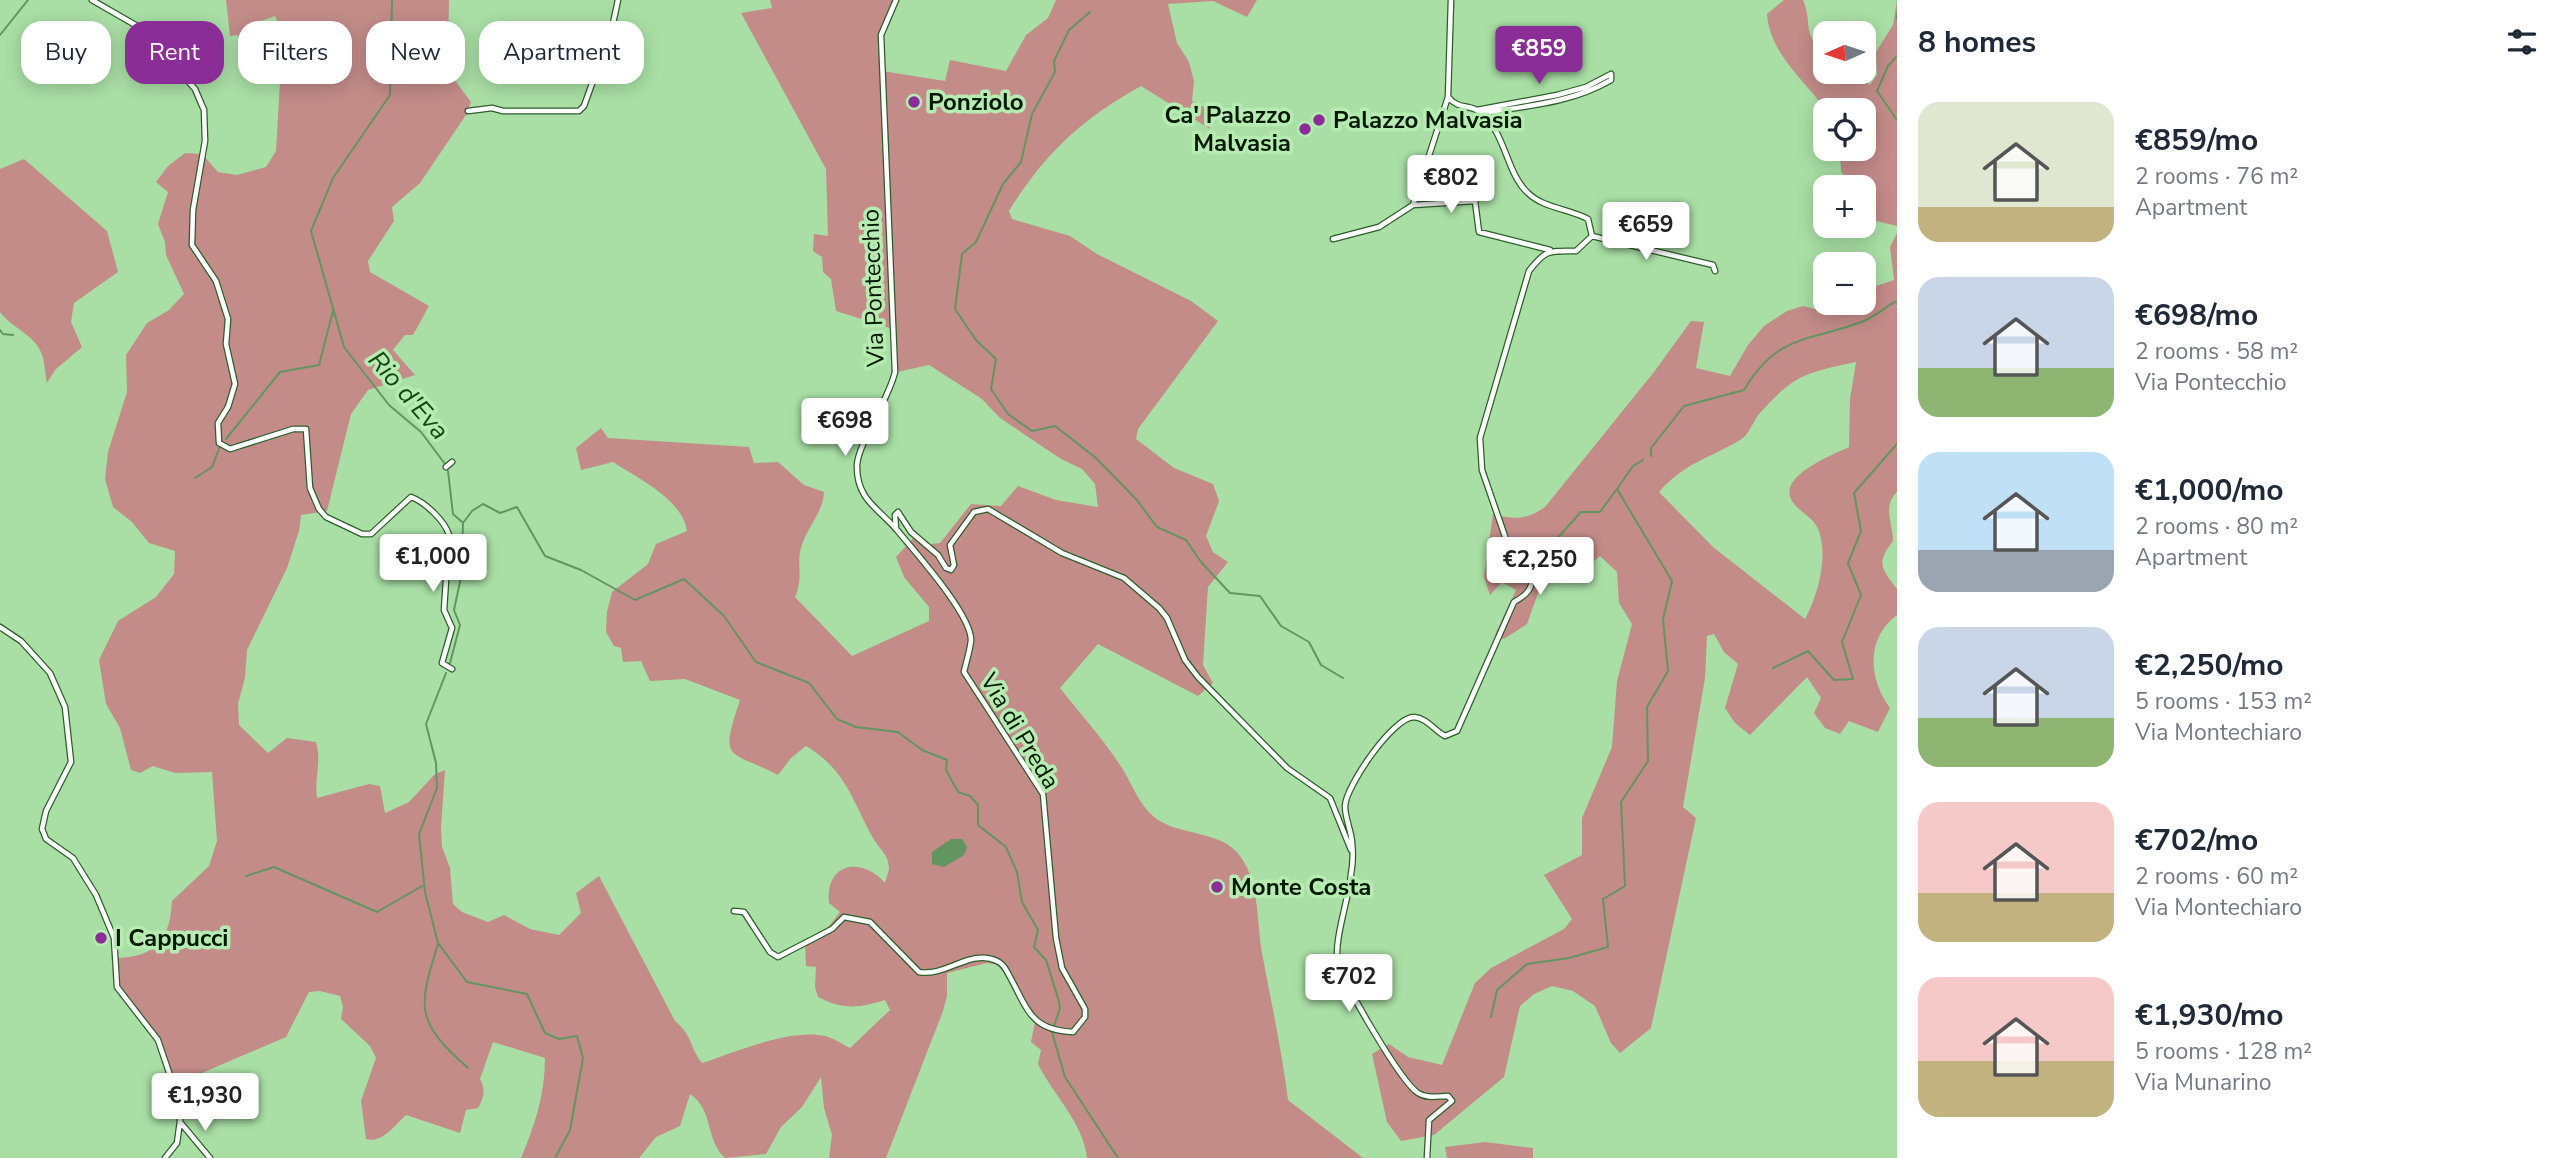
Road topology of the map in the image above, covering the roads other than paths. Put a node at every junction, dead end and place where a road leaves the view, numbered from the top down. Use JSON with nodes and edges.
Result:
{"nodes":[{"id":1,"x":92,"y":0,"type":"edge"},
{"id":2,"x":618,"y":0,"type":"edge"},
{"id":3,"x":896,"y":0,"type":"edge"},
{"id":4,"x":1451,"y":0,"type":"edge"},
{"id":5,"x":1448,"y":97,"type":"junction"},
{"id":6,"x":1476,"y":110,"type":"junction"},
{"id":7,"x":468,"y":111,"type":"dead end"},
{"id":8,"x":1482,"y":113,"type":"junction"},
{"id":9,"x":1413,"y":205,"type":"junction"},
{"id":10,"x":1592,"y":236,"type":"junction"},
{"id":11,"x":1332,"y":239,"type":"dead end"},
{"id":12,"x":1551,"y":250,"type":"junction"},
{"id":13,"x":1715,"y":271,"type":"dead end"},
{"id":14,"x":452,"y":462,"type":"dead end"},
{"id":15,"x":446,"y":467,"type":"dead end"},
{"id":16,"x":896,"y":529,"type":"junction"},
{"id":17,"x":0,"y":627,"type":"edge"},
{"id":18,"x":452,"y":669,"type":"dead end"},
{"id":19,"x":1352,"y":851,"type":"junction"},
{"id":20,"x":734,"y":911,"type":"dead end"},
{"id":21,"x":180,"y":1121,"type":"junction"},
{"id":22,"x":165,"y":1158,"type":"edge"},
{"id":23,"x":210,"y":1158,"type":"edge"},
{"id":24,"x":1427,"y":1158,"type":"edge"}],
"edges":[{"from":1,"to":18,"type":"street"},
{"from":2,"to":7,"type":"street"},
{"from":3,"to":16,"type":"street","name":"Via Pontecchio"},
{"from":4,"to":5,"type":"street"},
{"from":5,"to":6,"type":"street"},
{"from":5,"to":9,"type":"street"},
{"from":6,"to":8,"type":"street"},
{"from":6,"to":8,"type":"street"},
{"from":8,"to":10,"type":"street"},
{"from":9,"to":11,"type":"street"},
{"from":9,"to":12,"type":"street"},
{"from":10,"to":12,"type":"street"},
{"from":10,"to":13,"type":"street"},
{"from":12,"to":19,"type":"street"},
{"from":14,"to":15,"type":"street"},
{"from":16,"to":19,"type":"street"},
{"from":16,"to":20,"type":"street","name":"Via di Preda"},
{"from":17,"to":21,"type":"street"},
{"from":19,"to":24,"type":"street"},
{"from":21,"to":22,"type":"street"},
{"from":21,"to":23,"type":"street"}]}
